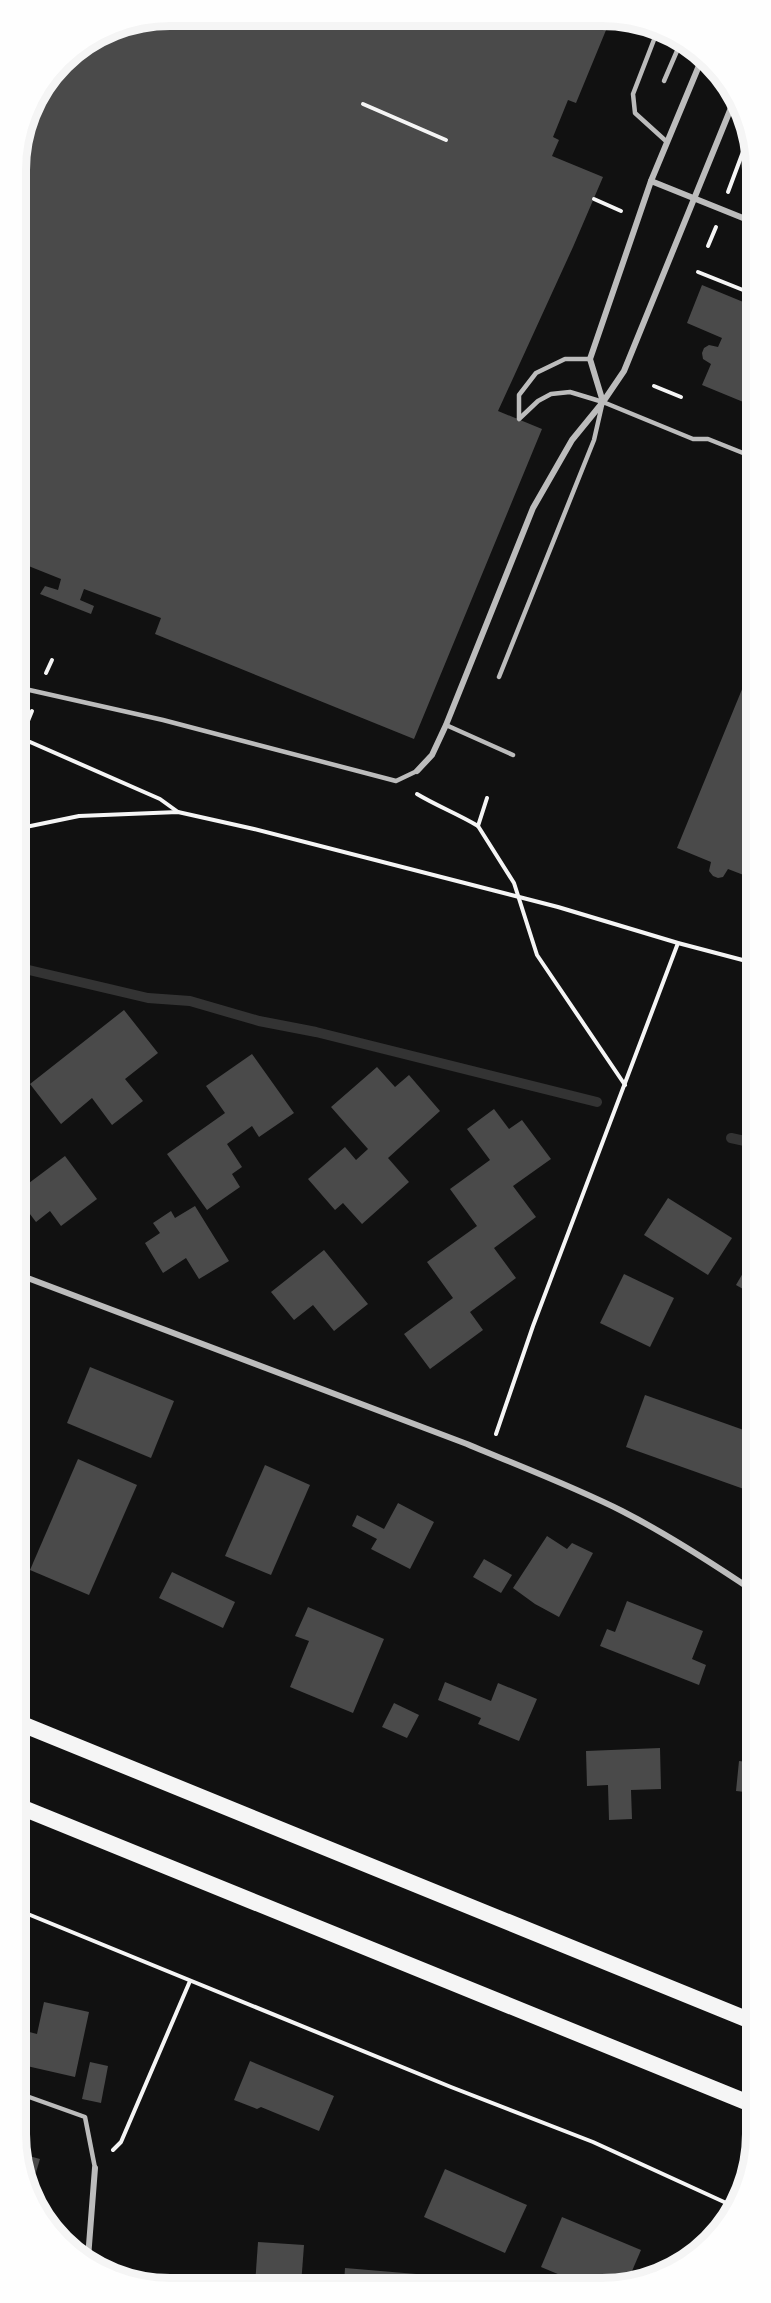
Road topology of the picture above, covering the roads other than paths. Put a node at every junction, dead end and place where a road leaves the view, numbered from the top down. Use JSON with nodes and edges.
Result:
{"nodes":[{"id":1,"x":655,"y":36,"type":"edge"},
{"id":2,"x":678,"y":48,"type":"edge"},
{"id":3,"x":699,"y":65,"type":"edge"},
{"id":4,"x":664,"y":81,"type":"dead end"},
{"id":5,"x":732,"y":108,"type":"edge"},
{"id":6,"x":667,"y":142,"type":"junction"},
{"id":7,"x":651,"y":181,"type":"junction"},
{"id":8,"x":694,"y":198,"type":"junction"},
{"id":9,"x":746,"y":219,"type":"edge"},
{"id":10,"x":590,"y":359,"type":"junction"},
{"id":11,"x":603,"y":402,"type":"junction"},
{"id":12,"x":746,"y":454,"type":"edge"},
{"id":13,"x":499,"y":677,"type":"dead end"},
{"id":14,"x":26,"y":689,"type":"edge"},
{"id":15,"x":446,"y":725,"type":"junction"},
{"id":16,"x":513,"y":755,"type":"dead end"},
{"id":17,"x":417,"y":771,"type":"joint"},
{"id":18,"x":26,"y":1277,"type":"edge"},
{"id":19,"x":745,"y":1586,"type":"edge"},
{"id":20,"x":26,"y":1726,"type":"edge"},
{"id":21,"x":26,"y":1809,"type":"edge"},
{"id":22,"x":745,"y":2019,"type":"edge"},
{"id":23,"x":26,"y":2096,"type":"edge"},
{"id":24,"x":745,"y":2102,"type":"edge"},
{"id":25,"x":95,"y":2168,"type":"joint"},
{"id":26,"x":88,"y":2252,"type":"edge"}],
"edges":[{"from":1,"to":6,"type":"lane"},
{"from":2,"to":4,"type":"lane"},
{"from":3,"to":6,"type":"street"},
{"from":5,"to":8,"type":"street"},
{"from":6,"to":7,"type":"street"},
{"from":7,"to":8,"type":"street"},
{"from":7,"to":10,"type":"street"},
{"from":8,"to":9,"type":"street"},
{"from":8,"to":11,"type":"street"},
{"from":10,"to":11,"type":"street"},
{"from":10,"to":11,"type":"lane"},
{"from":11,"to":12,"type":"lane"},
{"from":11,"to":13,"type":"lane"},
{"from":11,"to":15,"type":"street"},
{"from":14,"to":17,"type":"lane"},
{"from":15,"to":16,"type":"lane"},
{"from":15,"to":17,"type":"street"},
{"from":18,"to":19,"type":"street"},
{"from":20,"to":22,"type":"highway"},
{"from":21,"to":24,"type":"highway"},
{"from":23,"to":25,"type":"lane"},
{"from":25,"to":26,"type":"street"}]}
